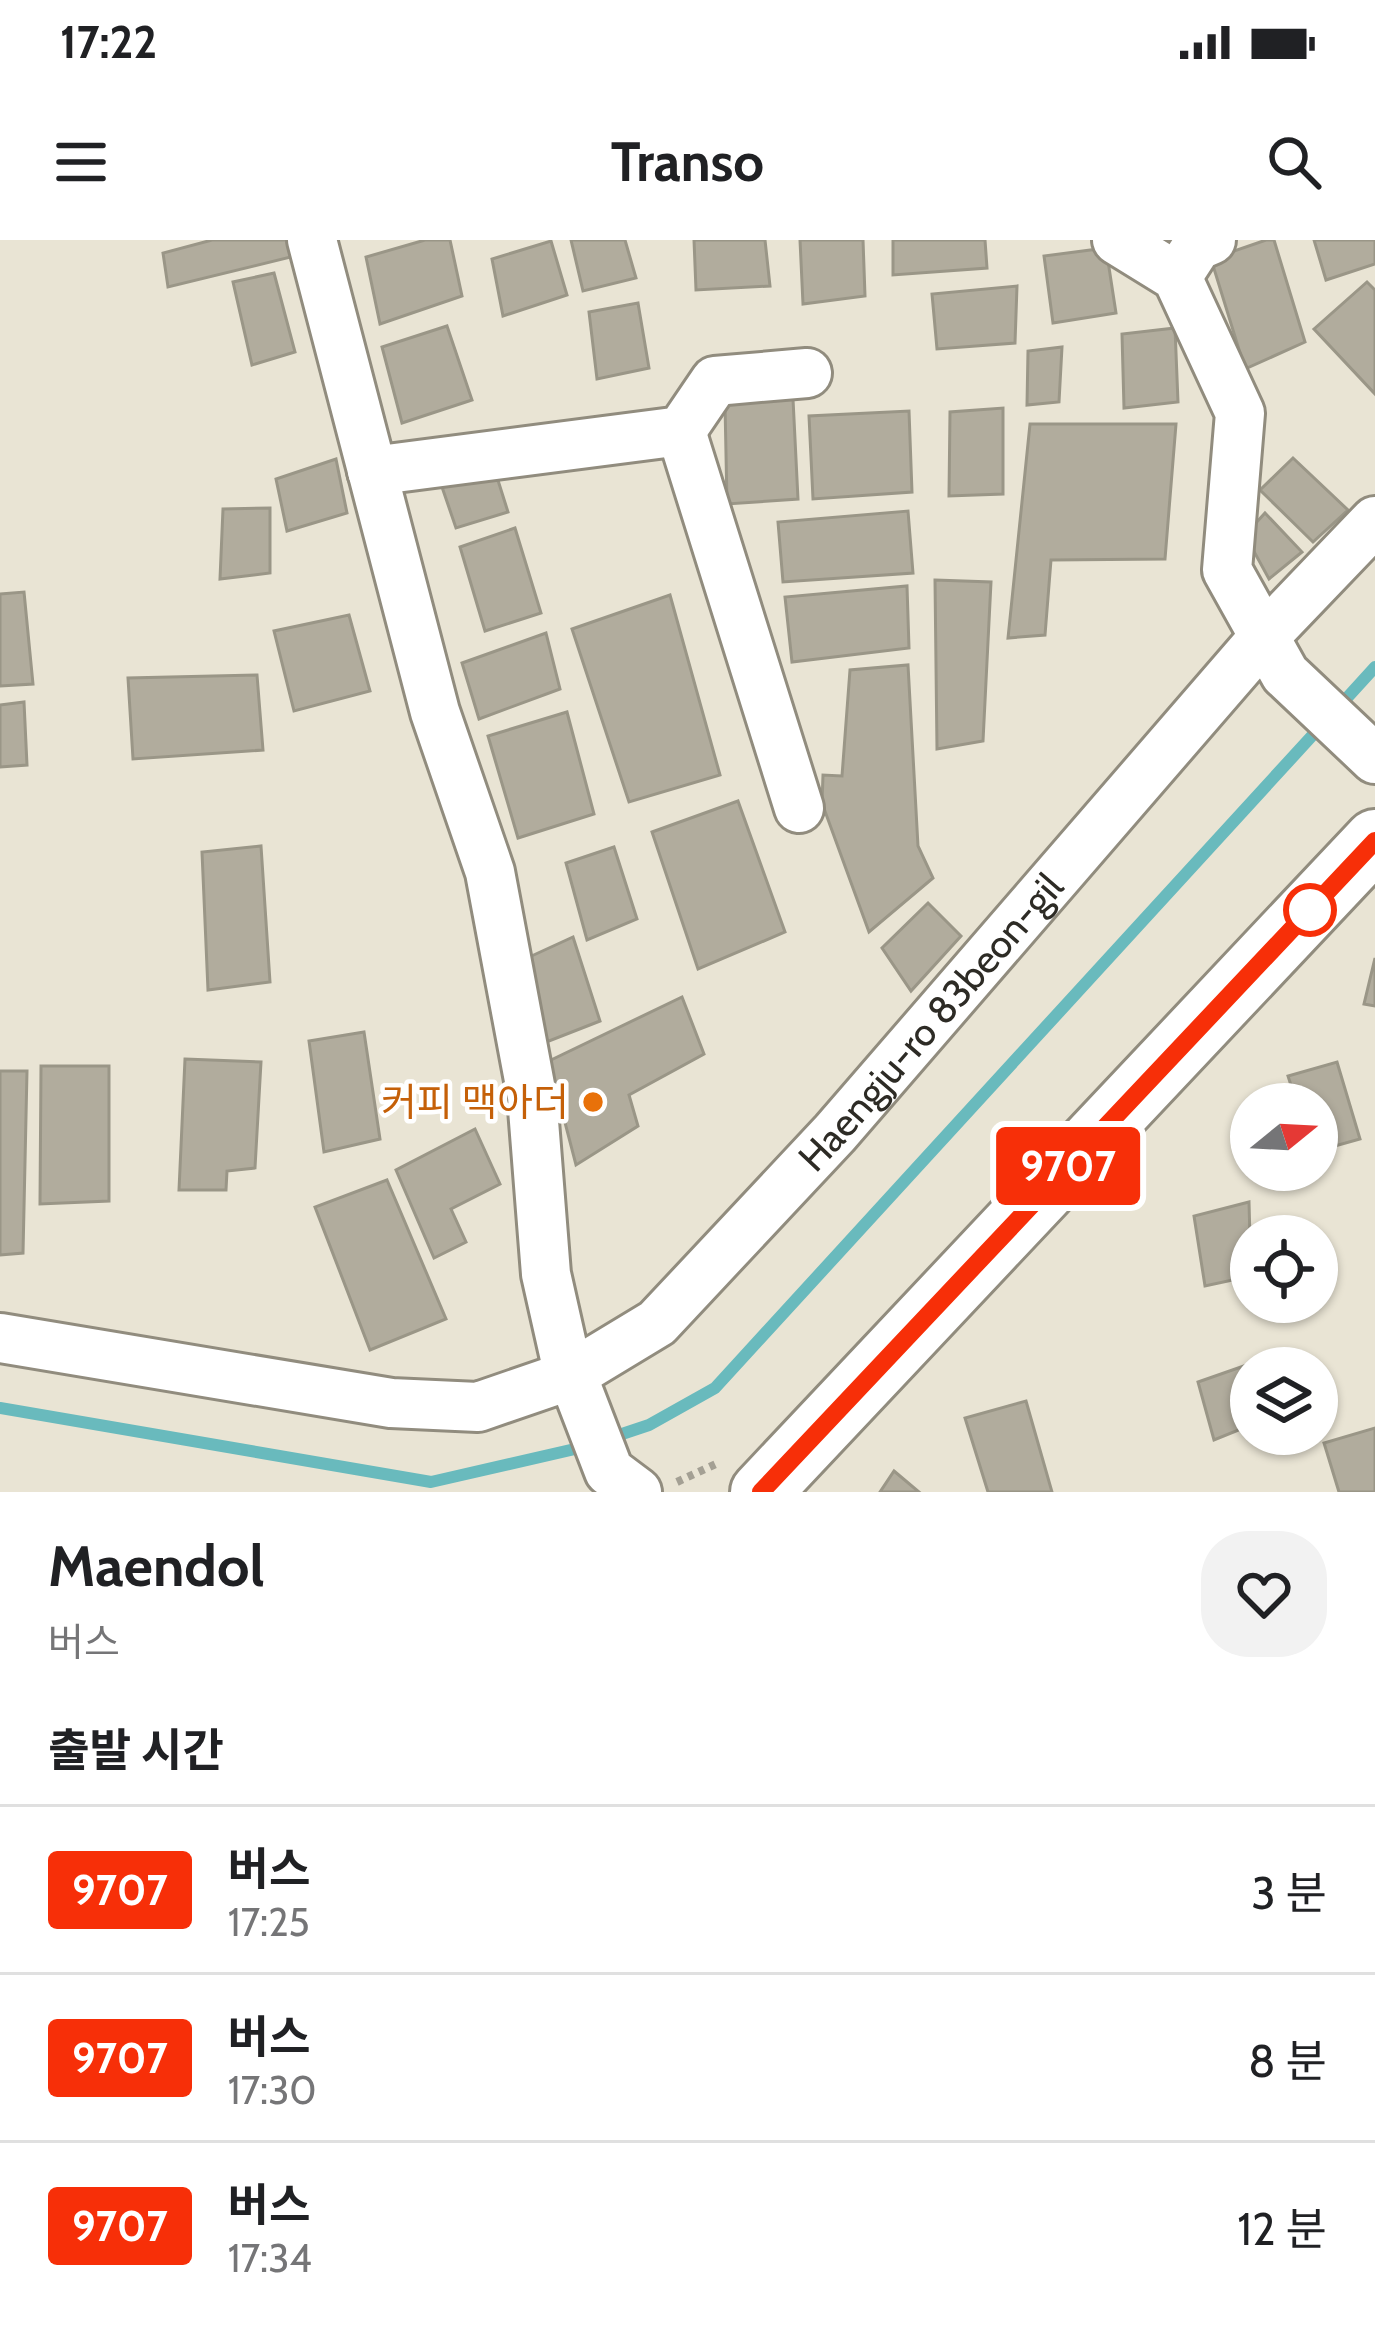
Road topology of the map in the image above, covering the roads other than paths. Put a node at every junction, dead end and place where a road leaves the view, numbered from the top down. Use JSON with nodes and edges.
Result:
{"nodes":[{"id":1,"x":312,"y":240,"type":"edge"},
{"id":2,"x":1117,"y":240,"type":"edge"},
{"id":3,"x":1211,"y":240,"type":"edge"},
{"id":4,"x":1177,"y":277,"type":"junction"},
{"id":5,"x":807,"y":373,"type":"dead end"},
{"id":6,"x":681,"y":431,"type":"junction"},
{"id":7,"x":372,"y":470,"type":"junction"},
{"id":8,"x":1375,"y":521,"type":"edge"},
{"id":9,"x":1275,"y":656,"type":"junction"},
{"id":10,"x":1375,"y":759,"type":"edge"},
{"id":11,"x":799,"y":808,"type":"dead end"},
{"id":12,"x":1375,"y":841,"type":"edge"},
{"id":13,"x":0,"y":1338,"type":"edge"},
{"id":14,"x":571,"y":1375,"type":"junction"},
{"id":15,"x":623,"y":1481,"type":"edge"},
{"id":16,"x":761,"y":1492,"type":"edge"}],
"edges":[{"from":1,"to":7,"type":"street"},
{"from":2,"to":4,"type":"street"},
{"from":3,"to":4,"type":"street"},
{"from":4,"to":9,"type":"street"},
{"from":5,"to":6,"type":"street"},
{"from":6,"to":7,"type":"street"},
{"from":6,"to":11,"type":"street"},
{"from":7,"to":14,"type":"street"},
{"from":8,"to":9,"type":"street","name":"Haengju-ro 83beon-gil"},
{"from":9,"to":10,"type":"street"},
{"from":9,"to":14,"type":"street","name":"Haengju-ro 83beon-gil"},
{"from":12,"to":16,"type":"main road"},
{"from":13,"to":14,"type":"street","name":"Haengju-ro 83beon-gil"},
{"from":14,"to":15,"type":"street"}]}
